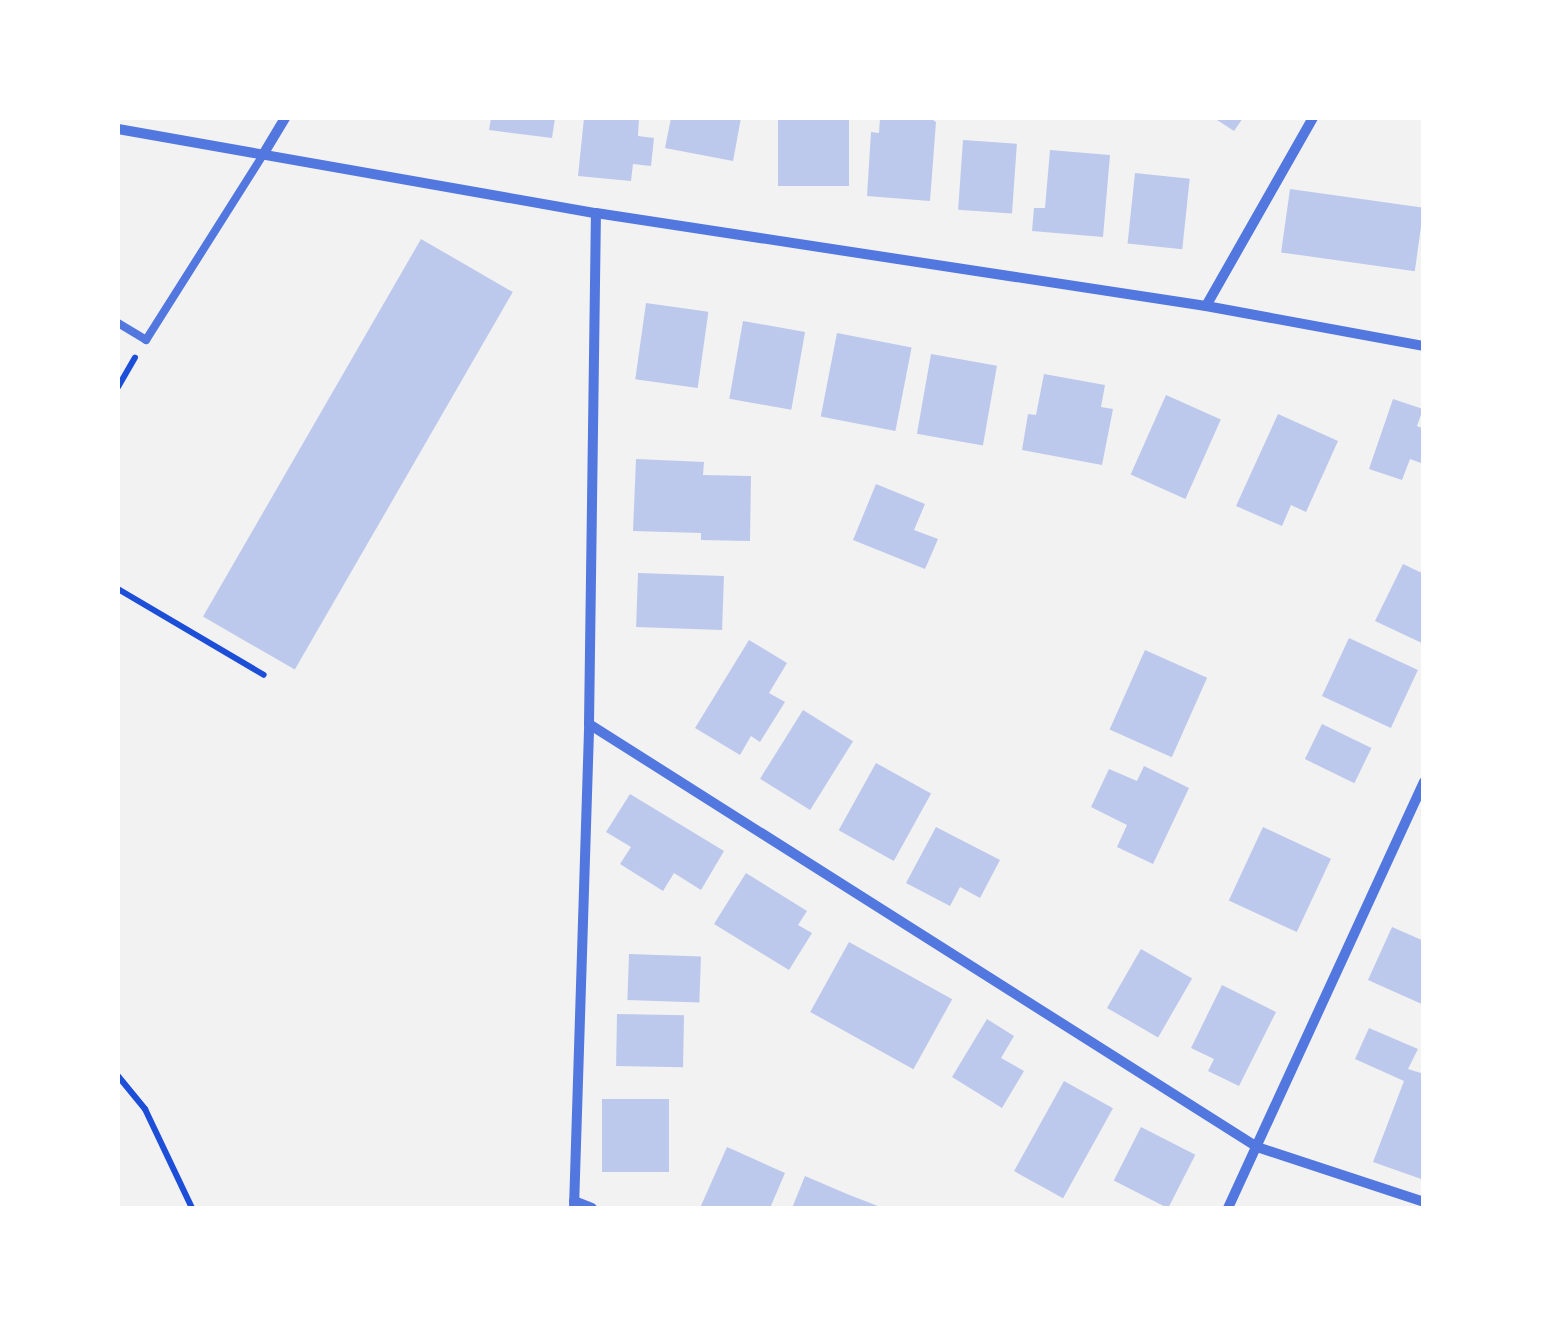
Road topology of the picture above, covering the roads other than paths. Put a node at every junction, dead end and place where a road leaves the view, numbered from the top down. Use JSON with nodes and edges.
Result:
{"nodes":[{"id":1,"x":285,"y":118,"type":"edge"},
{"id":2,"x":1313,"y":118,"type":"edge"},
{"id":3,"x":118,"y":129,"type":"edge"},
{"id":4,"x":264,"y":152,"type":"junction"},
{"id":5,"x":596,"y":213,"type":"junction"},
{"id":6,"x":1206,"y":306,"type":"junction"},
{"id":7,"x":118,"y":323,"type":"edge"},
{"id":8,"x":1424,"y":346,"type":"edge"},
{"id":9,"x":589,"y":724,"type":"junction"},
{"id":10,"x":1424,"y":782,"type":"edge"},
{"id":11,"x":1257,"y":1148,"type":"junction"},
{"id":12,"x":1424,"y":1202,"type":"edge"},
{"id":13,"x":574,"y":1205,"type":"edge"},
{"id":14,"x":592,"y":1208,"type":"edge"},
{"id":15,"x":1228,"y":1208,"type":"edge"}],
"edges":[{"from":1,"to":4,"type":"street"},
{"from":2,"to":6,"type":"street"},
{"from":3,"to":4,"type":"street"},
{"from":4,"to":5,"type":"street"},
{"from":4,"to":7,"type":"lane"},
{"from":5,"to":6,"type":"street"},
{"from":5,"to":9,"type":"street"},
{"from":6,"to":8,"type":"street"},
{"from":9,"to":11,"type":"street"},
{"from":9,"to":13,"type":"street"},
{"from":10,"to":11,"type":"street"},
{"from":11,"to":12,"type":"street"},
{"from":11,"to":15,"type":"street"},
{"from":13,"to":14,"type":"street"}]}
